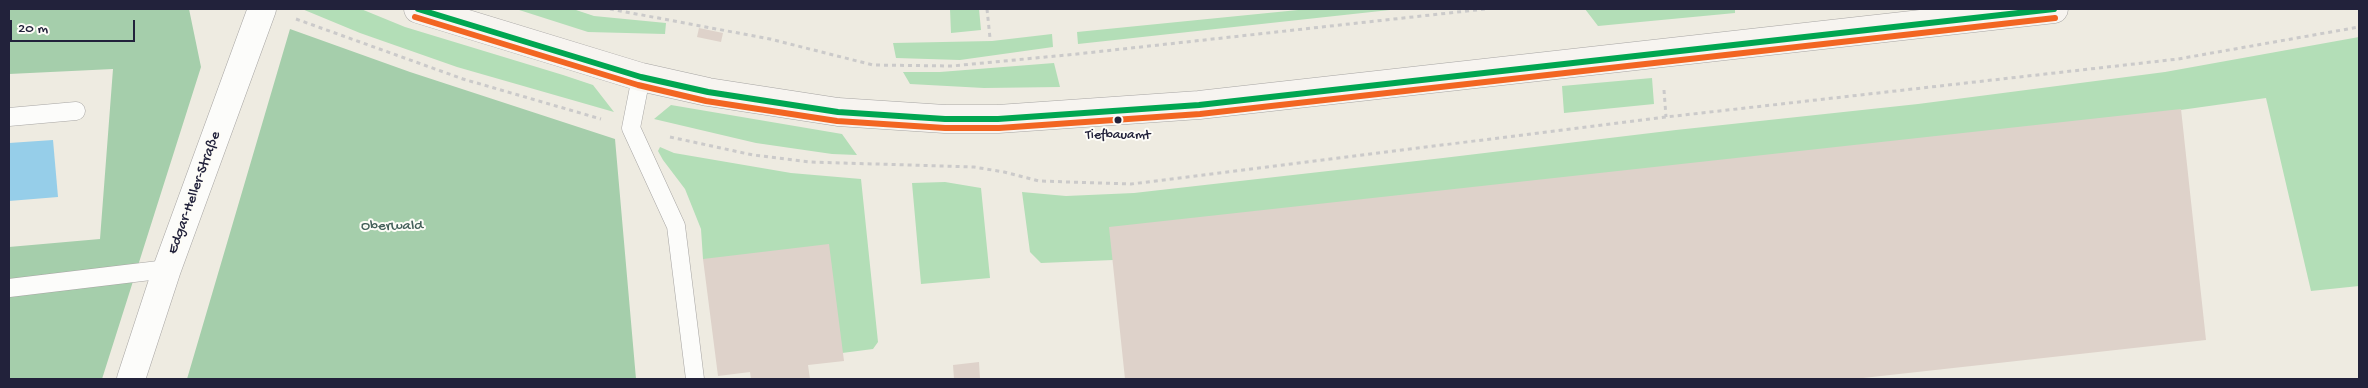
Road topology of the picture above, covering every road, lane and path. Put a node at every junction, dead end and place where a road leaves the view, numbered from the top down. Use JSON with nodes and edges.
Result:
{"nodes":[{"id":1,"x":262,"y":9,"type":"edge"},
{"id":2,"x":418,"y":9,"type":"edge"},
{"id":3,"x":610,"y":9,"type":"edge"},
{"id":4,"x":987,"y":9,"type":"edge"},
{"id":5,"x":1485,"y":9,"type":"edge"},
{"id":6,"x":2054,"y":9,"type":"edge"},
{"id":7,"x":2359,"y":27,"type":"edge"},
{"id":8,"x":990,"y":38,"type":"dead end"},
{"id":9,"x":641,"y":76,"type":"junction"},
{"id":10,"x":76,"y":111,"type":"dead end"},
{"id":11,"x":9,"y":118,"type":"edge"},
{"id":12,"x":1039,"y":180,"type":"dead end"},
{"id":13,"x":167,"y":269,"type":"junction"},
{"id":14,"x":9,"y":288,"type":"edge"},
{"id":15,"x":131,"y":379,"type":"edge"},
{"id":16,"x":695,"y":379,"type":"edge"}],
"edges":[{"from":1,"to":13,"type":"street","name":"Edgar-Heller-Straße"},
{"from":2,"to":9,"type":"main road"},
{"from":3,"to":5,"type":"path"},
{"from":4,"to":8,"type":"path"},
{"from":6,"to":9,"type":"main road"},
{"from":7,"to":12,"type":"path"},
{"from":9,"to":16,"type":"lane"},
{"from":10,"to":11,"type":"lane"},
{"from":13,"to":14,"type":"lane"},
{"from":13,"to":15,"type":"street","name":"Edgar-Heller-Straße"}]}
